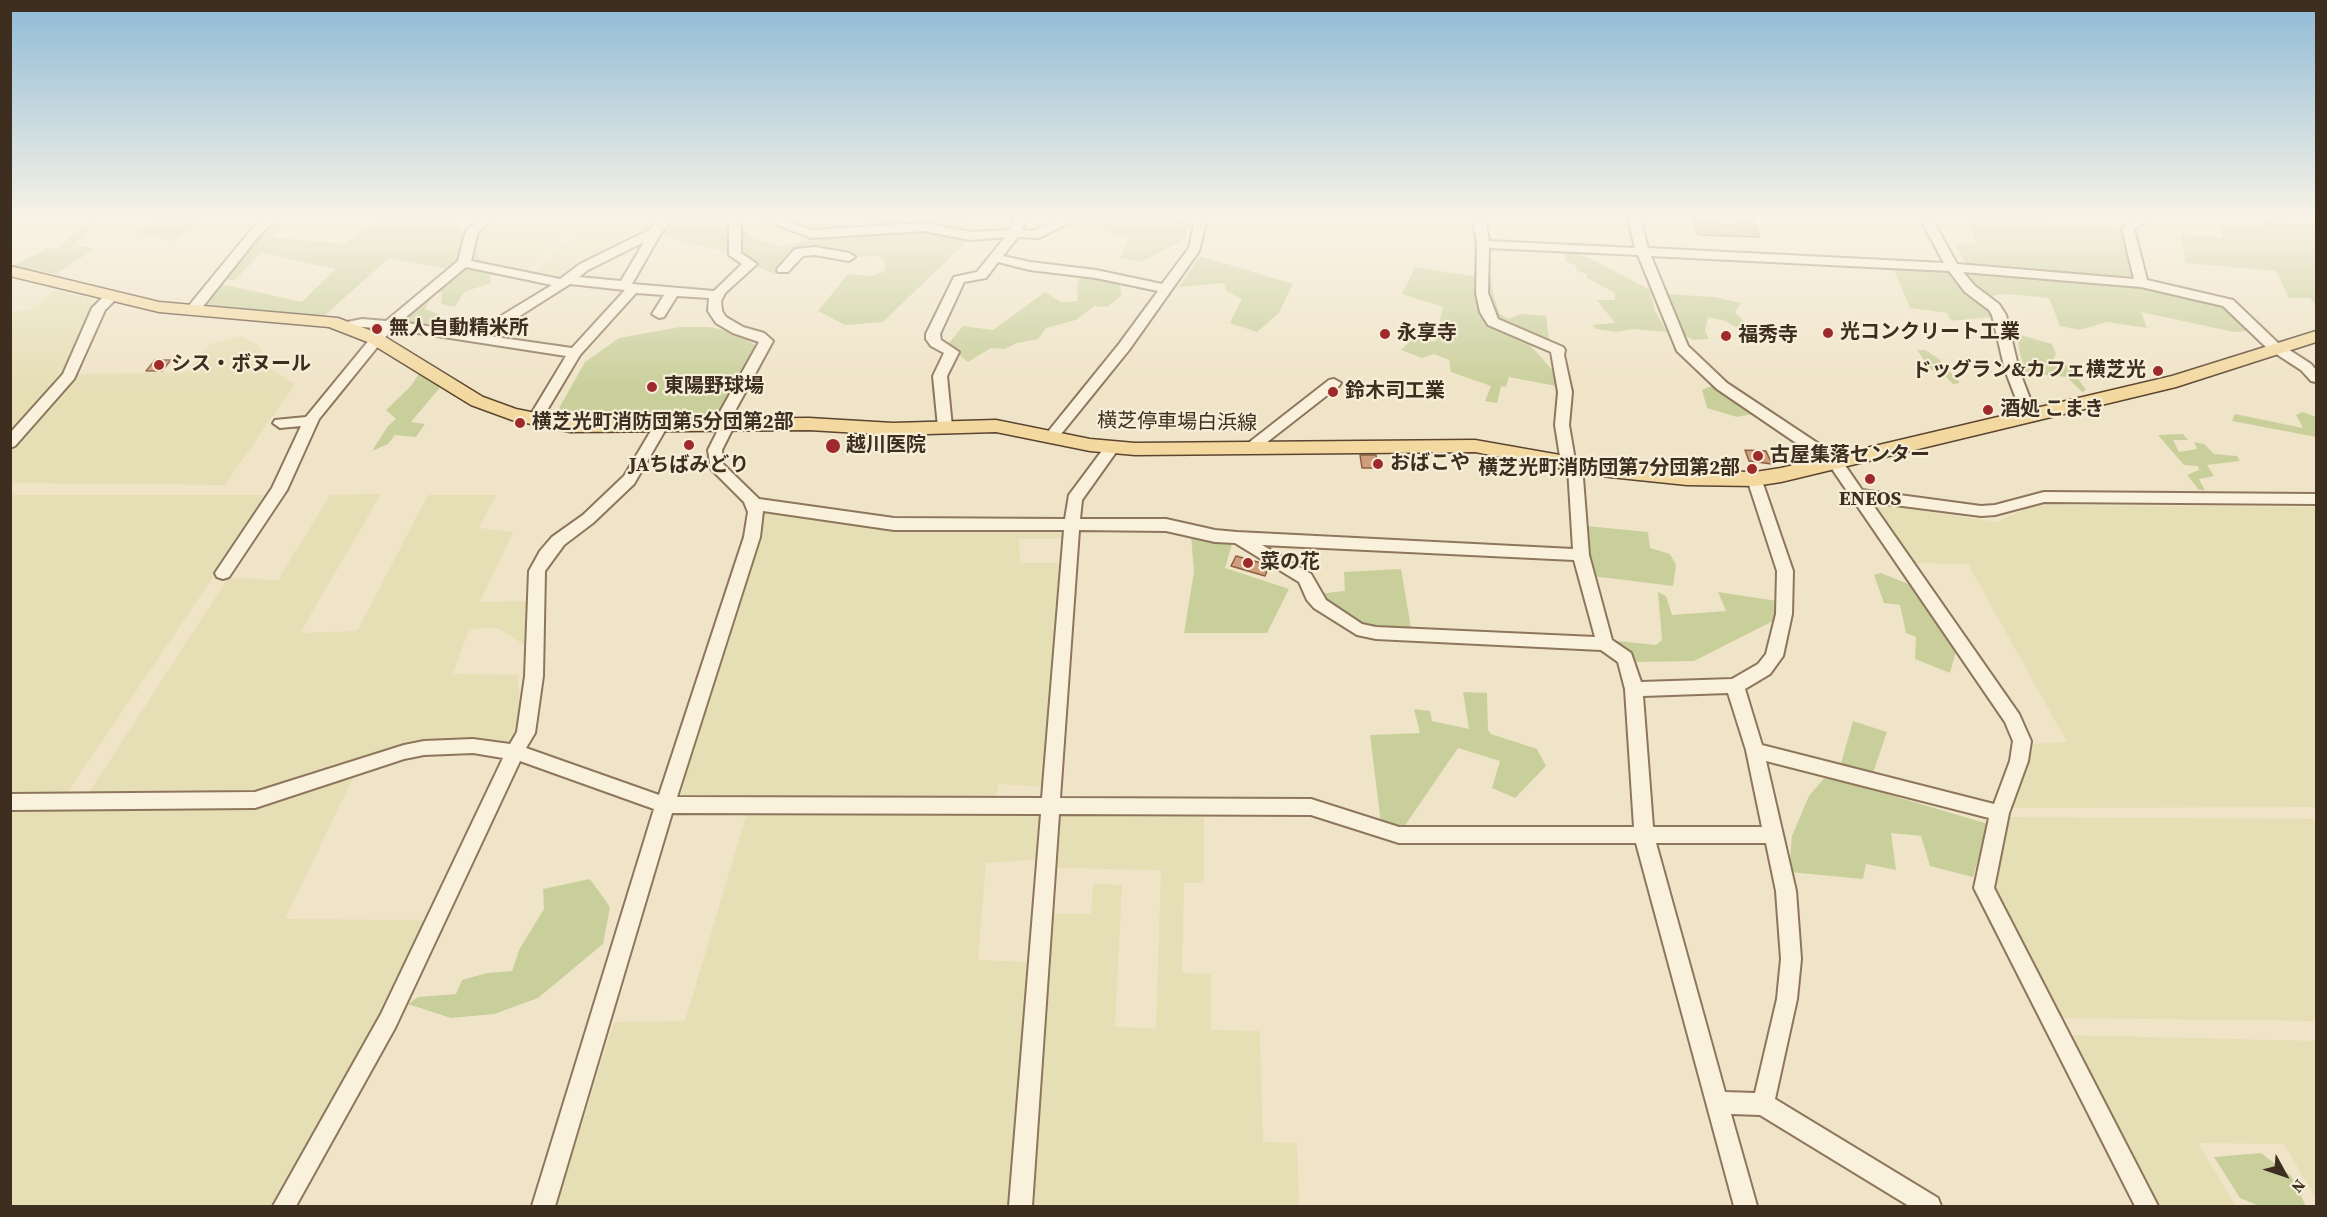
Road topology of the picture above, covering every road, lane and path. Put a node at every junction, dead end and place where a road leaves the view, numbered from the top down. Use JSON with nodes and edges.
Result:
{"nodes":[{"id":1,"x":30,"y":276,"type":"edge"},
{"id":2,"x":220,"y":276,"type":"edge"},
{"id":3,"x":446,"y":276,"type":"edge"},
{"id":4,"x":535,"y":276,"type":"edge"},
{"id":5,"x":571,"y":276,"type":"edge"},
{"id":6,"x":634,"y":276,"type":"edge"},
{"id":7,"x":736,"y":276,"type":"edge"},
{"id":8,"x":972,"y":276,"type":"edge"},
{"id":9,"x":1104,"y":276,"type":"edge"},
{"id":10,"x":1175,"y":276,"type":"edge"},
{"id":11,"x":1482,"y":276,"type":"edge"},
{"id":12,"x":1652,"y":276,"type":"edge"},
{"id":13,"x":1959,"y":276,"type":"edge"},
{"id":14,"x":2070,"y":276,"type":"edge"},
{"id":15,"x":2139,"y":276,"type":"edge"},
{"id":16,"x":564,"y":281,"type":"junction"},
{"id":17,"x":2141,"y":283,"type":"junction"},
{"id":18,"x":629,"y":287,"type":"junction"},
{"id":19,"x":1166,"y":289,"type":"junction"},
{"id":20,"x":672,"y":292,"type":"junction"},
{"id":21,"x":112,"y":296,"type":"junction"},
{"id":22,"x":717,"y":296,"type":"junction"},
{"id":23,"x":192,"y":311,"type":"junction"},
{"id":24,"x":658,"y":314,"type":"dead end"},
{"id":25,"x":389,"y":325,"type":"junction"},
{"id":26,"x":346,"y":326,"type":"junction"},
{"id":27,"x":478,"y":336,"type":"junction"},
{"id":28,"x":2316,"y":336,"type":"edge"},
{"id":29,"x":376,"y":339,"type":"junction"},
{"id":30,"x":2278,"y":349,"type":"junction"},
{"id":31,"x":575,"y":352,"type":"junction"},
{"id":32,"x":2316,"y":378,"type":"edge"},
{"id":33,"x":1334,"y":383,"type":"dead end"},
{"id":34,"x":2032,"y":416,"type":"junction"},
{"id":35,"x":536,"y":419,"type":"junction"},
{"id":36,"x":311,"y":421,"type":"junction"},
{"id":37,"x":280,"y":423,"type":"dead end"},
{"id":38,"x":723,"y":426,"type":"junction"},
{"id":39,"x":660,"y":427,"type":"junction"},
{"id":40,"x":945,"y":427,"type":"junction"},
{"id":41,"x":1052,"y":436,"type":"junction"},
{"id":42,"x":10,"y":443,"type":"edge"},
{"id":43,"x":1252,"y":447,"type":"junction"},
{"id":44,"x":1112,"y":448,"type":"junction"},
{"id":45,"x":1835,"y":462,"type":"junction"},
{"id":46,"x":1572,"y":464,"type":"junction"},
{"id":47,"x":1755,"y":479,"type":"junction"},
{"id":48,"x":1859,"y":495,"type":"junction"},
{"id":49,"x":2316,"y":499,"type":"edge"},
{"id":50,"x":753,"y":504,"type":"junction"},
{"id":51,"x":1071,"y":526,"type":"junction"},
{"id":52,"x":1237,"y":538,"type":"junction"},
{"id":53,"x":1581,"y":555,"type":"junction"},
{"id":54,"x":223,"y":573,"type":"dead end"},
{"id":55,"x":1605,"y":644,"type":"junction"},
{"id":56,"x":1735,"y":686,"type":"junction"},
{"id":57,"x":1634,"y":689,"type":"junction"},
{"id":58,"x":1755,"y":750,"type":"junction"},
{"id":59,"x":515,"y":752,"type":"junction"},
{"id":60,"x":10,"y":802,"type":"edge"},
{"id":61,"x":665,"y":805,"type":"junction"},
{"id":62,"x":1052,"y":806,"type":"junction"},
{"id":63,"x":2000,"y":813,"type":"junction"},
{"id":64,"x":1774,"y":835,"type":"junction"},
{"id":65,"x":1644,"y":836,"type":"junction"},
{"id":66,"x":1716,"y":1103,"type":"junction"},
{"id":67,"x":1763,"y":1104,"type":"junction"},
{"id":68,"x":284,"y":1206,"type":"edge"},
{"id":69,"x":543,"y":1206,"type":"edge"},
{"id":70,"x":1020,"y":1206,"type":"edge"},
{"id":71,"x":1745,"y":1206,"type":"edge"},
{"id":72,"x":1930,"y":1206,"type":"edge"},
{"id":73,"x":2147,"y":1206,"type":"edge"}],
"edges":[{"from":1,"to":21,"type":"main road","name":"横芝停車場白浜線"},
{"from":2,"to":23,"type":"street"},
{"from":3,"to":25,"type":"street"},
{"from":4,"to":16,"type":"street"},
{"from":5,"to":16,"type":"street"},
{"from":6,"to":18,"type":"street"},
{"from":7,"to":22,"type":"street"},
{"from":8,"to":40,"type":"street"},
{"from":9,"to":19,"type":"street"},
{"from":10,"to":19,"type":"street"},
{"from":11,"to":46,"type":"street"},
{"from":12,"to":45,"type":"street"},
{"from":13,"to":34,"type":"street"},
{"from":14,"to":17,"type":"street"},
{"from":15,"to":17,"type":"street"},
{"from":16,"to":18,"type":"street"},
{"from":16,"to":27,"type":"street"},
{"from":17,"to":30,"type":"street"},
{"from":18,"to":20,"type":"street"},
{"from":18,"to":31,"type":"street"},
{"from":19,"to":41,"type":"street"},
{"from":20,"to":22,"type":"street"},
{"from":20,"to":24,"type":"street"},
{"from":21,"to":23,"type":"main road","name":"横芝停車場白浜線"},
{"from":21,"to":42,"type":"street"},
{"from":22,"to":38,"type":"street"},
{"from":23,"to":26,"type":"main road","name":"横芝停車場白浜線"},
{"from":25,"to":26,"type":"street"},
{"from":25,"to":27,"type":"street"},
{"from":25,"to":29,"type":"street"},
{"from":26,"to":29,"type":"main road","name":"横芝停車場白浜線"},
{"from":27,"to":31,"type":"street"},
{"from":28,"to":30,"type":"main road","name":"横芝停車場白浜線"},
{"from":29,"to":35,"type":"main road","name":"横芝停車場白浜線"},
{"from":29,"to":36,"type":"street"},
{"from":30,"to":32,"type":"street"},
{"from":30,"to":34,"type":"main road","name":"横芝停車場白浜線"},
{"from":31,"to":35,"type":"street"},
{"from":33,"to":43,"type":"street"},
{"from":34,"to":45,"type":"main road","name":"横芝停車場白浜線"},
{"from":35,"to":39,"type":"main road","name":"横芝停車場白浜線"},
{"from":36,"to":37,"type":"street"},
{"from":36,"to":54,"type":"street"},
{"from":38,"to":39,"type":"main road","name":"横芝停車場白浜線"},
{"from":38,"to":40,"type":"main road","name":"横芝停車場白浜線"},
{"from":38,"to":50,"type":"street"},
{"from":39,"to":59,"type":"street"},
{"from":40,"to":41,"type":"main road","name":"横芝停車場白浜線"},
{"from":41,"to":44,"type":"main road","name":"横芝停車場白浜線"},
{"from":43,"to":44,"type":"main road","name":"横芝停車場白浜線"},
{"from":43,"to":46,"type":"main road","name":"横芝停車場白浜線"},
{"from":44,"to":51,"type":"street"},
{"from":45,"to":47,"type":"main road","name":"横芝停車場白浜線"},
{"from":45,"to":48,"type":"street"},
{"from":46,"to":47,"type":"main road","name":"横芝停車場白浜線"},
{"from":46,"to":53,"type":"street"},
{"from":47,"to":56,"type":"street"},
{"from":48,"to":49,"type":"street"},
{"from":48,"to":63,"type":"street"},
{"from":50,"to":51,"type":"street"},
{"from":50,"to":61,"type":"street"},
{"from":51,"to":52,"type":"street"},
{"from":51,"to":62,"type":"street"},
{"from":52,"to":53,"type":"street"},
{"from":52,"to":55,"type":"street"},
{"from":53,"to":55,"type":"street"},
{"from":55,"to":57,"type":"street"},
{"from":56,"to":57,"type":"street"},
{"from":56,"to":58,"type":"street"},
{"from":57,"to":65,"type":"street"},
{"from":58,"to":63,"type":"street"},
{"from":58,"to":64,"type":"street"},
{"from":59,"to":60,"type":"street"},
{"from":59,"to":61,"type":"street"},
{"from":59,"to":68,"type":"street"},
{"from":61,"to":62,"type":"street"},
{"from":61,"to":69,"type":"street"},
{"from":62,"to":65,"type":"street"},
{"from":62,"to":70,"type":"street"},
{"from":63,"to":73,"type":"street"},
{"from":64,"to":65,"type":"street"},
{"from":64,"to":67,"type":"street"},
{"from":65,"to":66,"type":"street"},
{"from":66,"to":67,"type":"street"},
{"from":66,"to":71,"type":"street"},
{"from":67,"to":72,"type":"street"}]}
